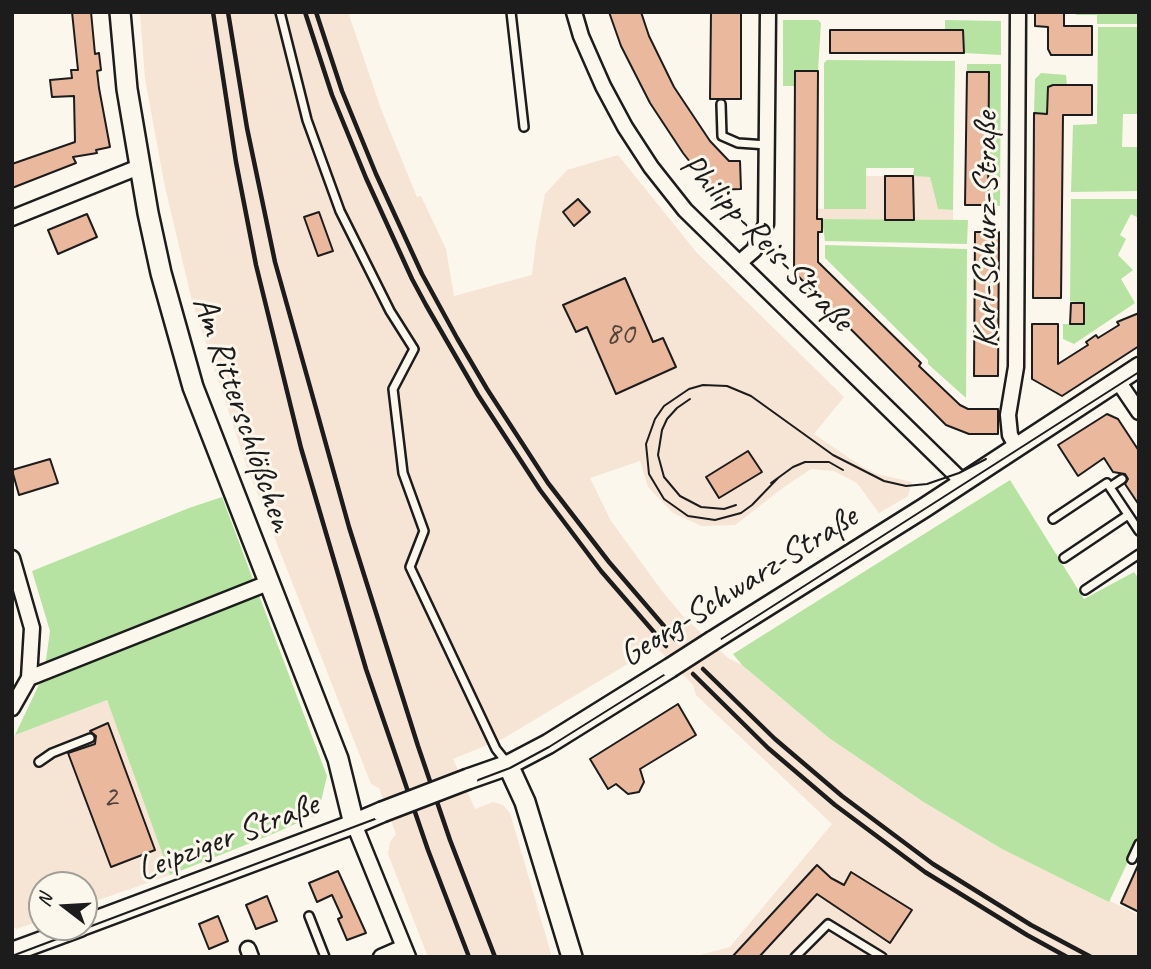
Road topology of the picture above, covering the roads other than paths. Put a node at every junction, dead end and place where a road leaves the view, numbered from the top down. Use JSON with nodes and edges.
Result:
{"nodes":[{"id":1,"x":120,"y":12,"type":"edge"},
{"id":2,"x":280,"y":12,"type":"edge"},
{"id":3,"x":511,"y":12,"type":"edge"},
{"id":4,"x":574,"y":12,"type":"edge"},
{"id":5,"x":768,"y":12,"type":"edge"},
{"id":6,"x":1018,"y":12,"type":"edge"},
{"id":7,"x":721,"y":104,"type":"dead end"},
{"id":8,"x":524,"y":127,"type":"dead end"},
{"id":9,"x":767,"y":145,"type":"junction"},
{"id":10,"x":139,"y":167,"type":"junction"},
{"id":11,"x":12,"y":218,"type":"edge"},
{"id":12,"x":739,"y":263,"type":"junction"},
{"id":13,"x":1139,"y":367,"type":"edge"},
{"id":14,"x":1118,"y":381,"type":"junction"},
{"id":15,"x":1139,"y":412,"type":"edge"},
{"id":16,"x":1016,"y":446,"type":"junction"},
{"id":17,"x":1122,"y":479,"type":"dead end"},
{"id":18,"x":962,"y":482,"type":"junction"},
{"id":19,"x":1110,"y":487,"type":"junction"},
{"id":20,"x":1128,"y":515,"type":"junction"},
{"id":21,"x":1053,"y":519,"type":"dead end"},
{"id":22,"x":1139,"y":531,"type":"edge"},
{"id":23,"x":1139,"y":554,"type":"edge"},
{"id":24,"x":12,"y":558,"type":"edge"},
{"id":25,"x":1064,"y":558,"type":"dead end"},
{"id":26,"x":268,"y":583,"type":"junction"},
{"id":27,"x":1085,"y":590,"type":"dead end"},
{"id":28,"x":29,"y":678,"type":"junction"},
{"id":29,"x":12,"y":708,"type":"edge"},
{"id":30,"x":90,"y":738,"type":"dead end"},
{"id":31,"x":39,"y":762,"type":"dead end"},
{"id":32,"x":508,"y":765,"type":"junction"},
{"id":33,"x":354,"y":824,"type":"junction"},
{"id":34,"x":1139,"y":844,"type":"edge"},
{"id":35,"x":1132,"y":859,"type":"dead end"},
{"id":36,"x":309,"y":916,"type":"dead end"},
{"id":37,"x":98,"y":920,"type":"edge"},
{"id":38,"x":43,"y":941,"type":"edge"},
{"id":39,"x":14,"y":952,"type":"edge"},
{"id":40,"x":406,"y":952,"type":"edge"},
{"id":41,"x":326,"y":957,"type":"edge"},
{"id":42,"x":381,"y":957,"type":"edge"},
{"id":43,"x":572,"y":957,"type":"edge"},
{"id":44,"x":795,"y":957,"type":"edge"},
{"id":45,"x":882,"y":957,"type":"edge"}],
"edges":[{"from":1,"to":10,"type":"main road","name":"Am Ritterschlößchen"},
{"from":2,"to":32,"type":"lane"},
{"from":3,"to":8,"type":"lane"},
{"from":4,"to":12,"type":"street","name":"Philipp-Reis-Straße"},
{"from":5,"to":9,"type":"street"},
{"from":6,"to":16,"type":"street","name":"Karl-Schurz-Straße"},
{"from":7,"to":9,"type":"lane"},
{"from":9,"to":12,"type":"street"},
{"from":10,"to":11,"type":"street"},
{"from":10,"to":26,"type":"main road","name":"Am Ritterschlößchen"},
{"from":12,"to":18,"type":"street","name":"Philipp-Reis-Straße"},
{"from":13,"to":14,"type":"street","name":"Georg-Schwarz-Straße"},
{"from":14,"to":15,"type":"street"},
{"from":14,"to":16,"type":"street","name":"Georg-Schwarz-Straße"},
{"from":16,"to":18,"type":"street","name":"Georg-Schwarz-Straße"},
{"from":17,"to":19,"type":"lane"},
{"from":18,"to":32,"type":"street","name":"Georg-Schwarz-Straße","bridge":true},
{"from":19,"to":20,"type":"lane"},
{"from":19,"to":21,"type":"lane"},
{"from":20,"to":22,"type":"lane"},
{"from":20,"to":25,"type":"lane"},
{"from":23,"to":27,"type":"lane"},
{"from":24,"to":28,"type":"street"},
{"from":26,"to":28,"type":"street"},
{"from":26,"to":33,"type":"main road","name":"Am Ritterschlößchen"},
{"from":28,"to":29,"type":"street"},
{"from":30,"to":31,"type":"lane"},
{"from":32,"to":33,"type":"main road","name":"Georg-Schwarz-Straße","bridge":true},
{"from":32,"to":43,"type":"main road"},
{"from":33,"to":37,"type":"street","name":"Leipziger Straße"},
{"from":33,"to":40,"type":"street"},
{"from":34,"to":35,"type":"lane"},
{"from":36,"to":41,"type":"lane"},
{"from":38,"to":39,"type":"street","name":"Leipziger Straße"},
{"from":40,"to":42,"type":"street"},
{"from":44,"to":45,"type":"lane"}]}
